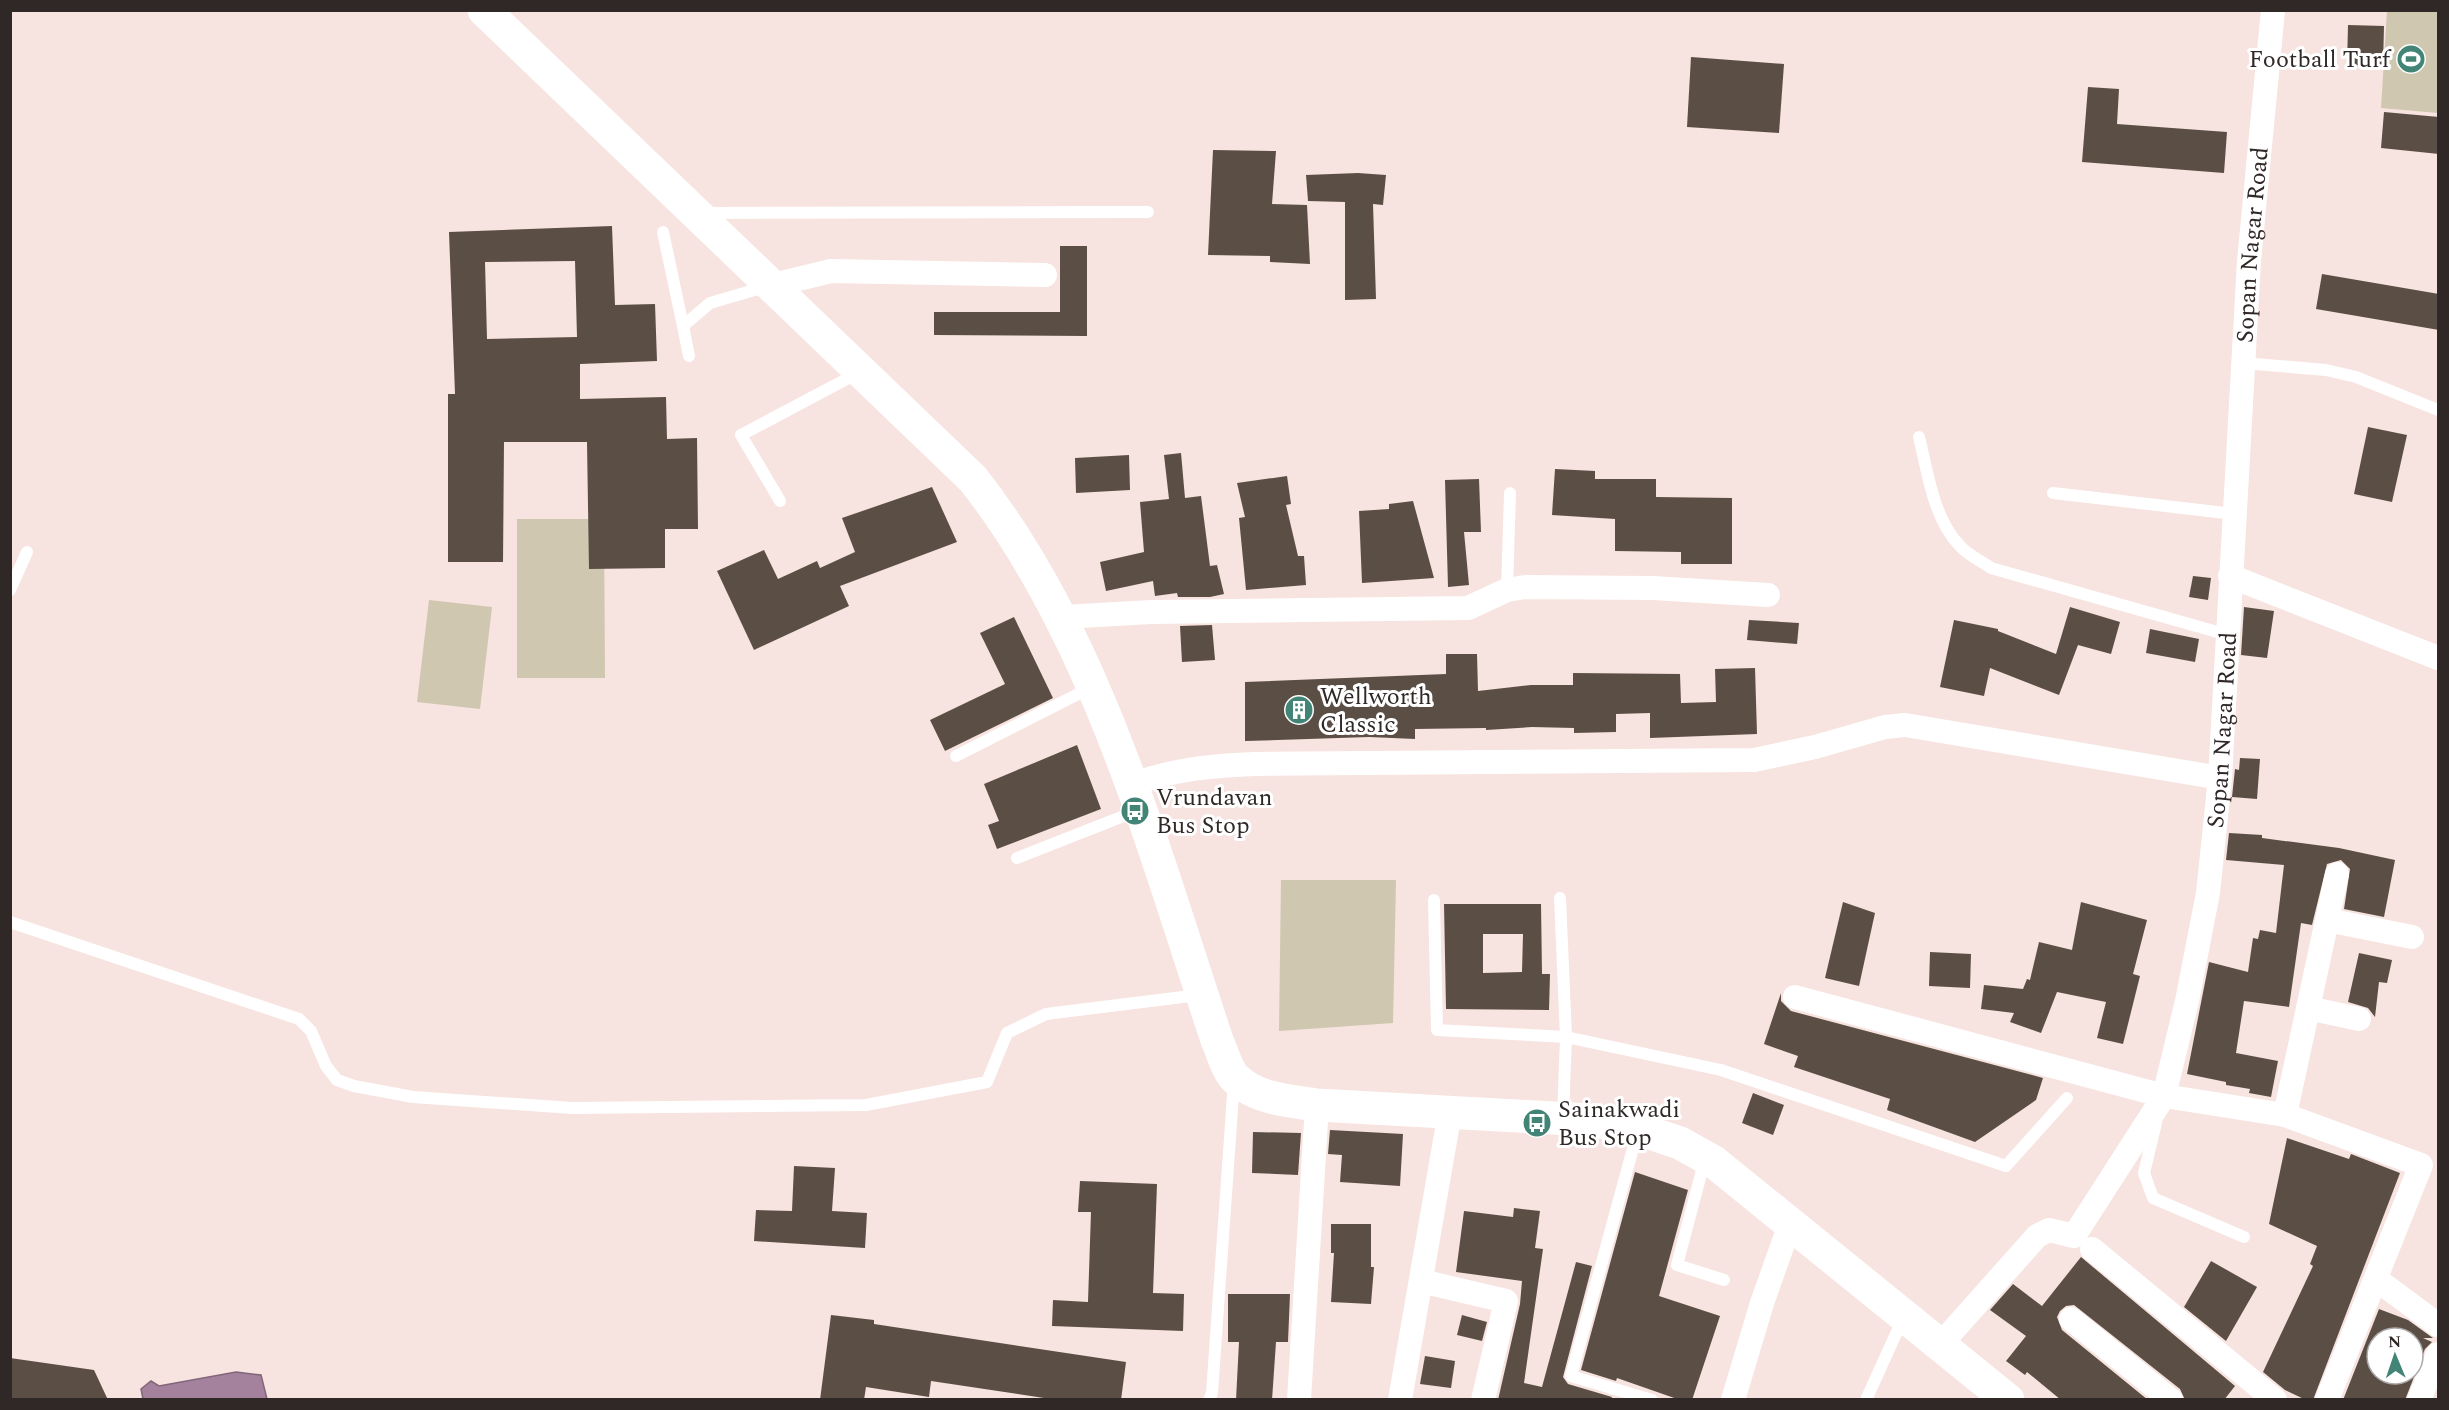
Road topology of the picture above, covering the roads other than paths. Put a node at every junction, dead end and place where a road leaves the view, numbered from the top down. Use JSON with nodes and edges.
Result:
{"nodes":[{"id":1,"x":484,"y":10,"type":"edge"},
{"id":2,"x":2273,"y":10,"type":"edge"},
{"id":3,"x":1148,"y":212,"type":"dead end"},
{"id":4,"x":694,"y":213,"type":"junction"},
{"id":5,"x":663,"y":232,"type":"dead end"},
{"id":6,"x":1045,"y":275,"type":"dead end"},
{"id":7,"x":770,"y":286,"type":"junction"},
{"id":8,"x":683,"y":326,"type":"junction"},
{"id":9,"x":689,"y":356,"type":"dead end"},
{"id":10,"x":2242,"y":363,"type":"junction"},
{"id":11,"x":859,"y":372,"type":"junction"},
{"id":12,"x":2439,"y":410,"type":"edge"},
{"id":13,"x":1919,"y":437,"type":"dead end"},
{"id":14,"x":1510,"y":493,"type":"dead end"},
{"id":15,"x":2053,"y":493,"type":"dead end"},
{"id":16,"x":780,"y":501,"type":"dead end"},
{"id":17,"x":2234,"y":514,"type":"junction"},
{"id":18,"x":27,"y":552,"type":"dead end"},
{"id":19,"x":2230,"y":576,"type":"junction"},
{"id":20,"x":10,"y":590,"type":"edge"},
{"id":21,"x":1507,"y":590,"type":"junction"},
{"id":22,"x":1768,"y":595,"type":"dead end"},
{"id":23,"x":1062,"y":617,"type":"junction"},
{"id":24,"x":2228,"y":636,"type":"junction"},
{"id":25,"x":2439,"y":658,"type":"edge"},
{"id":26,"x":1091,"y":687,"type":"junction"},
{"id":27,"x":956,"y":756,"type":"dead end"},
{"id":28,"x":2220,"y":778,"type":"junction"},
{"id":29,"x":1135,"y":797,"type":"junction"},
{"id":30,"x":1017,"y":858,"type":"dead end"},
{"id":31,"x":2337,"y":874,"type":"dead end"},
{"id":32,"x":1560,"y":898,"type":"dead end"},
{"id":33,"x":1434,"y":900,"type":"dead end"},
{"id":34,"x":2327,"y":920,"type":"junction"},
{"id":35,"x":10,"y":922,"type":"edge"},
{"id":36,"x":2412,"y":937,"type":"dead end"},
{"id":37,"x":1202,"y":995,"type":"junction"},
{"id":38,"x":1795,"y":997,"type":"dead end"},
{"id":39,"x":2308,"y":1008,"type":"junction"},
{"id":40,"x":2359,"y":1019,"type":"dead end"},
{"id":41,"x":1566,"y":1037,"type":"junction"},
{"id":42,"x":1234,"y":1078,"type":"junction"},
{"id":43,"x":2164,"y":1096,"type":"junction"},
{"id":44,"x":2067,"y":1098,"type":"dead end"},
{"id":45,"x":1317,"y":1105,"type":"junction"},
{"id":46,"x":1450,"y":1112,"type":"junction"},
{"id":47,"x":2285,"y":1115,"type":"junction"},
{"id":48,"x":1563,"y":1119,"type":"junction"},
{"id":49,"x":1638,"y":1129,"type":"junction"},
{"id":50,"x":1706,"y":1158,"type":"junction"},
{"id":51,"x":1790,"y":1224,"type":"junction"},
{"id":52,"x":2244,"y":1237,"type":"dead end"},
{"id":53,"x":2092,"y":1249,"type":"dead end"},
{"id":54,"x":2376,"y":1279,"type":"junction"},
{"id":55,"x":1724,"y":1280,"type":"dead end"},
{"id":56,"x":1421,"y":1281,"type":"junction"},
{"id":57,"x":1904,"y":1315,"type":"junction"},
{"id":58,"x":2071,"y":1319,"type":"dead end"},
{"id":59,"x":2439,"y":1325,"type":"edge"},
{"id":60,"x":1940,"y":1345,"type":"junction"},
{"id":61,"x":2439,"y":1353,"type":"edge"},
{"id":62,"x":1209,"y":1400,"type":"edge"},
{"id":63,"x":1299,"y":1400,"type":"edge"},
{"id":64,"x":1400,"y":1400,"type":"edge"},
{"id":65,"x":1483,"y":1400,"type":"edge"},
{"id":66,"x":1652,"y":1400,"type":"edge"},
{"id":67,"x":1732,"y":1400,"type":"edge"},
{"id":68,"x":1866,"y":1400,"type":"edge"},
{"id":69,"x":2008,"y":1400,"type":"edge"},
{"id":70,"x":2171,"y":1400,"type":"edge"},
{"id":71,"x":2274,"y":1400,"type":"edge"},
{"id":72,"x":2327,"y":1400,"type":"edge"},
{"id":73,"x":2419,"y":1400,"type":"edge"}],
"edges":[{"from":1,"to":4,"type":"street"},
{"from":2,"to":10,"type":"street","name":"Sopan Nagar Road"},
{"from":3,"to":4,"type":"lane"},
{"from":4,"to":7,"type":"street"},
{"from":5,"to":8,"type":"lane"},
{"from":6,"to":7,"type":"street"},
{"from":7,"to":8,"type":"lane"},
{"from":7,"to":11,"type":"street"},
{"from":8,"to":9,"type":"lane"},
{"from":10,"to":12,"type":"lane"},
{"from":10,"to":17,"type":"street","name":"Sopan Nagar Road"},
{"from":11,"to":16,"type":"lane"},
{"from":11,"to":23,"type":"street"},
{"from":13,"to":24,"type":"lane"},
{"from":14,"to":21,"type":"lane"},
{"from":15,"to":17,"type":"lane"},
{"from":17,"to":19,"type":"street","name":"Sopan Nagar Road"},
{"from":18,"to":20,"type":"lane"},
{"from":19,"to":24,"type":"street","name":"Sopan Nagar Road"},
{"from":19,"to":25,"type":"street"},
{"from":21,"to":22,"type":"street"},
{"from":21,"to":23,"type":"street"},
{"from":23,"to":26,"type":"street"},
{"from":24,"to":28,"type":"street","name":"Sopan Nagar Road"},
{"from":26,"to":27,"type":"lane"},
{"from":26,"to":29,"type":"street"},
{"from":28,"to":29,"type":"street"},
{"from":28,"to":43,"type":"street","name":"Sopan Nagar Road"},
{"from":29,"to":30,"type":"lane"},
{"from":29,"to":37,"type":"street"},
{"from":31,"to":34,"type":"street"},
{"from":32,"to":41,"type":"lane"},
{"from":33,"to":41,"type":"lane"},
{"from":34,"to":36,"type":"street"},
{"from":34,"to":39,"type":"street"},
{"from":35,"to":37,"type":"lane"},
{"from":37,"to":42,"type":"street"},
{"from":38,"to":43,"type":"street"},
{"from":39,"to":40,"type":"street"},
{"from":39,"to":47,"type":"street"},
{"from":41,"to":44,"type":"lane"},
{"from":41,"to":48,"type":"lane"},
{"from":42,"to":45,"type":"street"},
{"from":42,"to":62,"type":"lane"},
{"from":43,"to":47,"type":"street"},
{"from":43,"to":52,"type":"lane"},
{"from":43,"to":60,"type":"street","name":"Sopan Nagar Road"},
{"from":45,"to":46,"type":"street"},
{"from":45,"to":63,"type":"street"},
{"from":46,"to":48,"type":"street"},
{"from":46,"to":56,"type":"street"},
{"from":47,"to":54,"type":"street"},
{"from":48,"to":49,"type":"street"},
{"from":49,"to":50,"type":"street"},
{"from":49,"to":66,"type":"lane"},
{"from":50,"to":51,"type":"street"},
{"from":50,"to":55,"type":"lane"},
{"from":51,"to":57,"type":"street"},
{"from":51,"to":67,"type":"street"},
{"from":53,"to":71,"type":"street"},
{"from":54,"to":59,"type":"street"},
{"from":54,"to":72,"type":"street"},
{"from":56,"to":64,"type":"street"},
{"from":56,"to":65,"type":"street"},
{"from":57,"to":60,"type":"street"},
{"from":57,"to":68,"type":"lane"},
{"from":58,"to":70,"type":"street"},
{"from":60,"to":69,"type":"street"},
{"from":61,"to":73,"type":"street"}]}
